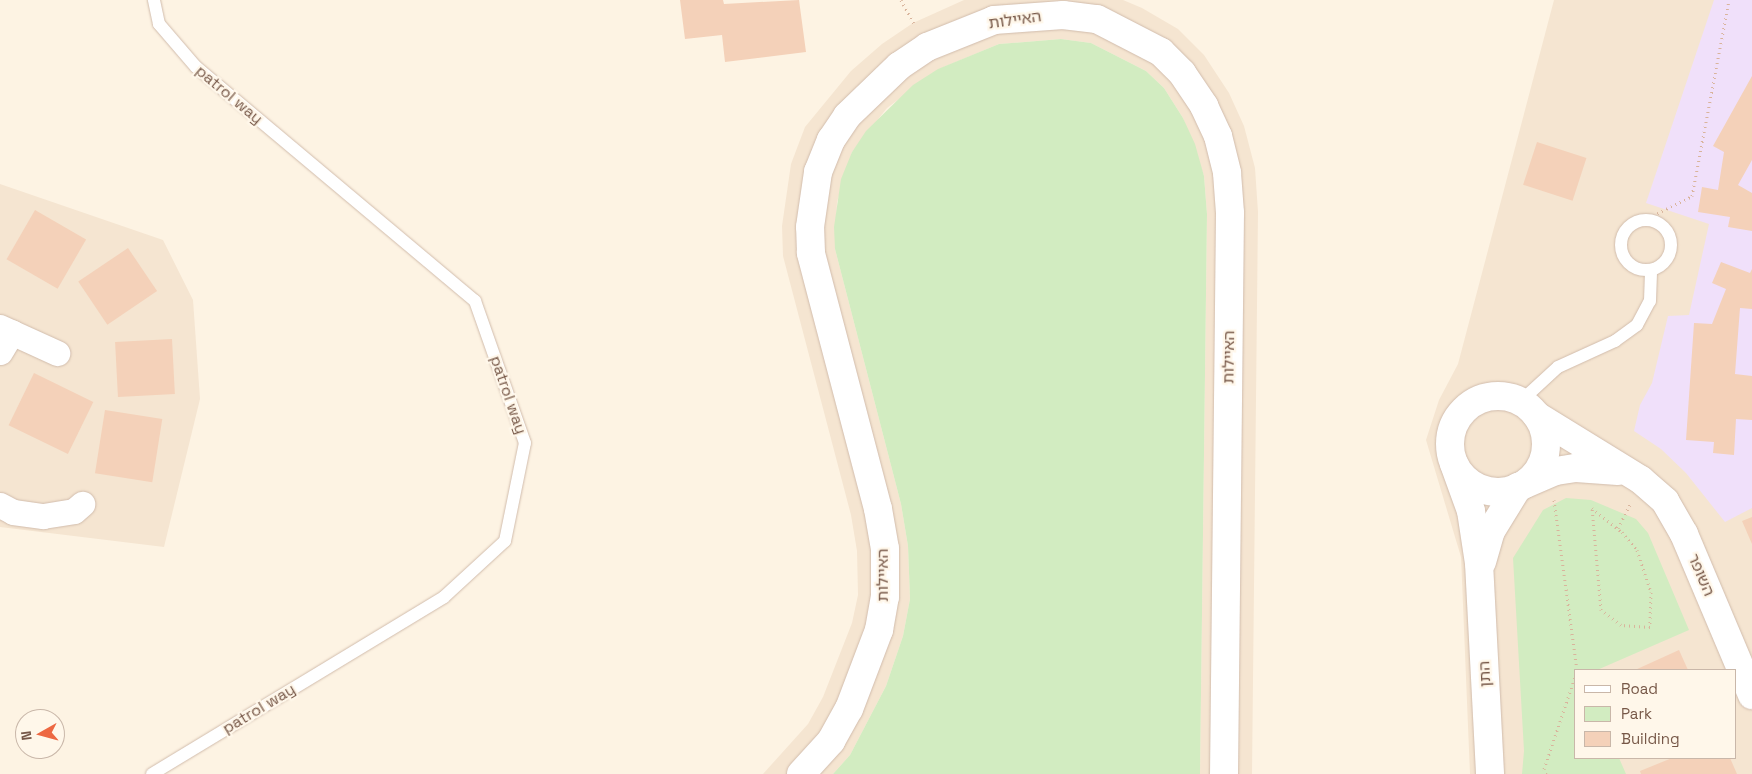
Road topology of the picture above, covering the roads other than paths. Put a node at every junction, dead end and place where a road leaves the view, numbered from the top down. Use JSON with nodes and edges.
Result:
{"nodes":[{"id":1,"x":154,"y":0,"type":"edge"},
{"id":2,"x":1652,"y":270,"type":"junction"},
{"id":3,"x":4,"y":337,"type":"edge"},
{"id":4,"x":57,"y":353,"type":"dead end"},
{"id":5,"x":1529,"y":409,"type":"junction"},
{"id":6,"x":1454,"y":464,"type":"junction"},
{"id":7,"x":1627,"y":473,"type":"junction"},
{"id":8,"x":1522,"y":486,"type":"junction"},
{"id":9,"x":82,"y":504,"type":"dead end"},
{"id":10,"x":0,"y":505,"type":"edge"},
{"id":11,"x":1480,"y":573,"type":"junction"},
{"id":12,"x":1752,"y":695,"type":"edge"},
{"id":13,"x":152,"y":774,"type":"edge"},
{"id":14,"x":801,"y":774,"type":"edge"},
{"id":15,"x":1224,"y":774,"type":"edge"},
{"id":16,"x":1490,"y":774,"type":"edge"}],
"edges":[{"from":1,"to":13,"type":"lane","name":"patrol way"},
{"from":2,"to":2,"type":"lane"},
{"from":2,"to":5,"type":"lane"},
{"from":3,"to":4,"type":"street"},
{"from":5,"to":6,"type":"street"},
{"from":5,"to":7,"type":"street","name":"השופר"},
{"from":5,"to":8,"type":"street"},
{"from":6,"to":8,"type":"street"},
{"from":6,"to":11,"type":"street","name":"התן"},
{"from":7,"to":8,"type":"street","name":"השופר"},
{"from":7,"to":12,"type":"street","name":"השופר"},
{"from":8,"to":11,"type":"street","name":"התן"},
{"from":9,"to":10,"type":"street"},
{"from":11,"to":16,"type":"street","name":"התן"},
{"from":14,"to":15,"type":"street","name":"האיילות"}]}
